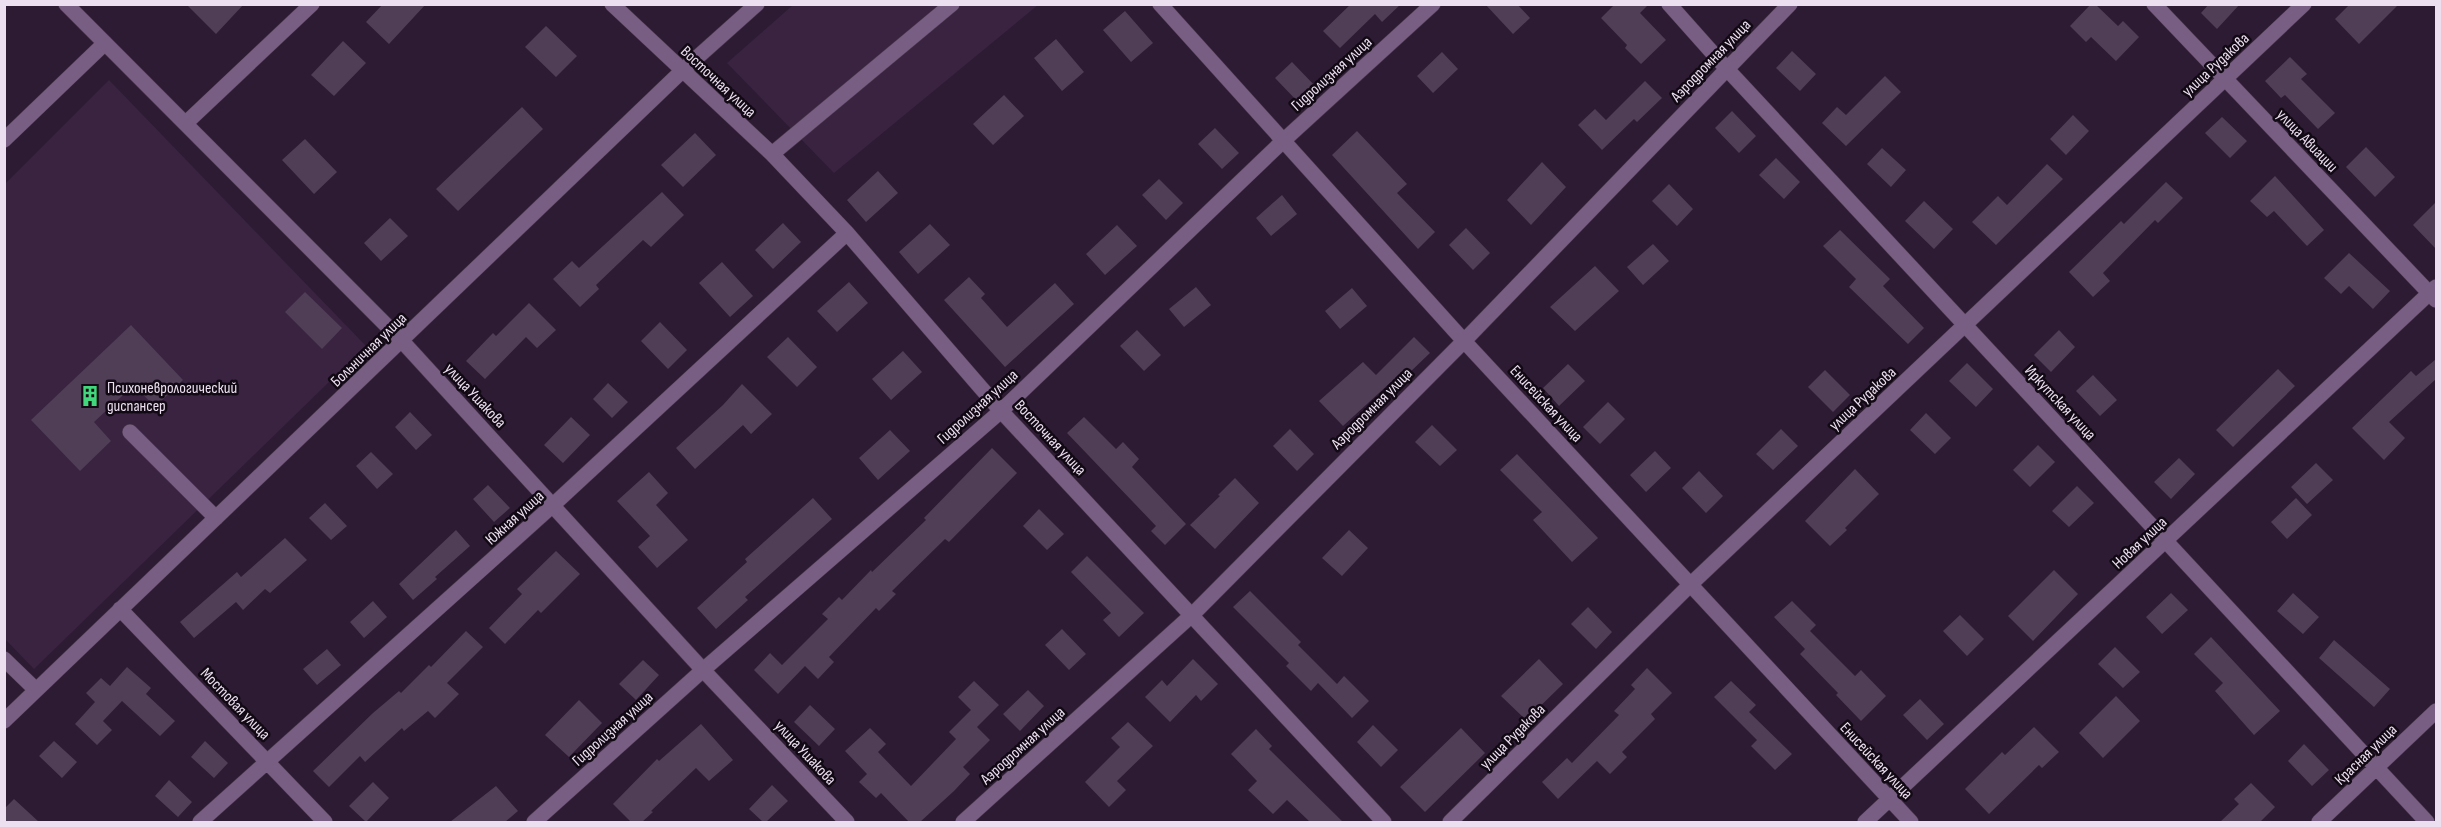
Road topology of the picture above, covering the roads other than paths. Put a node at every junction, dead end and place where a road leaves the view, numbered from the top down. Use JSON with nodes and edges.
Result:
{"nodes":[{"id":1,"x":66,"y":4,"type":"edge"},
{"id":2,"x":312,"y":4,"type":"edge"},
{"id":3,"x":612,"y":4,"type":"edge"},
{"id":4,"x":757,"y":4,"type":"edge"},
{"id":5,"x":952,"y":4,"type":"edge"},
{"id":6,"x":1160,"y":4,"type":"edge"},
{"id":7,"x":1433,"y":4,"type":"edge"},
{"id":8,"x":1669,"y":4,"type":"edge"},
{"id":9,"x":1790,"y":4,"type":"edge"},
{"id":10,"x":2154,"y":4,"type":"edge"},
{"id":11,"x":2304,"y":4,"type":"edge"},
{"id":12,"x":105,"y":43,"type":"junction"},
{"id":13,"x":1726,"y":69,"type":"junction"},
{"id":14,"x":682,"y":71,"type":"junction"},
{"id":15,"x":2225,"y":79,"type":"junction"},
{"id":16,"x":186,"y":123,"type":"junction"},
{"id":17,"x":4,"y":140,"type":"edge"},
{"id":18,"x":1283,"y":141,"type":"junction"},
{"id":19,"x":772,"y":154,"type":"junction"},
{"id":20,"x":847,"y":233,"type":"junction"},
{"id":21,"x":2434,"y":293,"type":"edge"},
{"id":22,"x":1965,"y":325,"type":"junction"},
{"id":23,"x":402,"y":341,"type":"junction"},
{"id":24,"x":1464,"y":341,"type":"junction"},
{"id":25,"x":1001,"y":411,"type":"junction"},
{"id":26,"x":130,"y":432,"type":"dead end"},
{"id":27,"x":554,"y":505,"type":"junction"},
{"id":28,"x":216,"y":518,"type":"junction"},
{"id":29,"x":2165,"y":542,"type":"junction"},
{"id":30,"x":1691,"y":584,"type":"junction"},
{"id":31,"x":120,"y":609,"type":"junction"},
{"id":32,"x":1192,"y":614,"type":"junction"},
{"id":33,"x":4,"y":659,"type":"edge"},
{"id":34,"x":703,"y":670,"type":"junction"},
{"id":35,"x":36,"y":690,"type":"junction"},
{"id":36,"x":2436,"y":711,"type":"edge"},
{"id":37,"x":4,"y":721,"type":"edge"},
{"id":38,"x":267,"y":761,"type":"junction"},
{"id":39,"x":2377,"y":768,"type":"junction"},
{"id":40,"x":1889,"y":799,"type":"junction"},
{"id":41,"x":200,"y":822,"type":"edge"},
{"id":42,"x":325,"y":822,"type":"edge"},
{"id":43,"x":534,"y":822,"type":"edge"},
{"id":44,"x":847,"y":822,"type":"edge"},
{"id":45,"x":963,"y":822,"type":"edge"},
{"id":46,"x":1384,"y":822,"type":"edge"},
{"id":47,"x":1450,"y":822,"type":"edge"},
{"id":48,"x":1865,"y":822,"type":"edge"},
{"id":49,"x":1911,"y":822,"type":"edge"},
{"id":50,"x":2319,"y":822,"type":"edge"},
{"id":51,"x":2427,"y":822,"type":"edge"}],
"edges":[{"from":1,"to":12,"type":"street","name":"улица Ушакова"},
{"from":2,"to":16,"type":"street"},
{"from":3,"to":14,"type":"street","name":"Восточная улица"},
{"from":4,"to":14,"type":"street","name":"Больничная улица"},
{"from":5,"to":19,"type":"street"},
{"from":6,"to":18,"type":"street","name":"Енисейская улица"},
{"from":7,"to":18,"type":"street","name":"Гидролизная улица"},
{"from":8,"to":13,"type":"street","name":"Иркутская улица"},
{"from":9,"to":13,"type":"street","name":"Аэродромная улица"},
{"from":10,"to":15,"type":"street","name":"улица Авиации"},
{"from":11,"to":15,"type":"street","name":"улица Рудакова"},
{"from":12,"to":16,"type":"street","name":"улица Ушакова"},
{"from":12,"to":17,"type":"street"},
{"from":13,"to":22,"type":"street","name":"Иркутская улица"},
{"from":13,"to":24,"type":"street","name":"Аэродромная улица"},
{"from":14,"to":19,"type":"street","name":"Восточная улица"},
{"from":14,"to":23,"type":"street","name":"Больничная улица"},
{"from":15,"to":21,"type":"street","name":"улица Авиации"},
{"from":15,"to":22,"type":"street","name":"улица Рудакова"},
{"from":16,"to":23,"type":"street","name":"улица Ушакова"},
{"from":18,"to":24,"type":"street","name":"Енисейская улица"},
{"from":18,"to":25,"type":"street","name":"Гидролизная улица"},
{"from":19,"to":20,"type":"street","name":"Восточная улица"},
{"from":20,"to":25,"type":"street","name":"Восточная улица"},
{"from":20,"to":27,"type":"street","name":"Южная улица"},
{"from":21,"to":29,"type":"street","name":"Новая улица"},
{"from":22,"to":29,"type":"street","name":"Иркутская улица"},
{"from":22,"to":30,"type":"street","name":"улица Рудакова"},
{"from":23,"to":27,"type":"street","name":"улица Ушакова"},
{"from":23,"to":28,"type":"street","name":"Больничная улица"},
{"from":24,"to":30,"type":"street","name":"Енисейская улица"},
{"from":24,"to":32,"type":"street","name":"Аэродромная улица"},
{"from":25,"to":32,"type":"street","name":"Восточная улица"},
{"from":25,"to":34,"type":"street","name":"Гидролизная улица"},
{"from":26,"to":28,"type":"street"},
{"from":27,"to":34,"type":"street","name":"улица Ушакова"},
{"from":27,"to":38,"type":"street","name":"Южная улица"},
{"from":28,"to":31,"type":"street","name":"Больничная улица"},
{"from":29,"to":39,"type":"street","name":"Иркутская улица"},
{"from":29,"to":40,"type":"street","name":"Новая улица"},
{"from":30,"to":40,"type":"street","name":"Енисейская улица"},
{"from":30,"to":47,"type":"street","name":"улица Рудакова"},
{"from":31,"to":35,"type":"street","name":"Больничная улица"},
{"from":31,"to":38,"type":"street","name":"Мостовая улица"},
{"from":32,"to":45,"type":"street","name":"Аэродромная улица"},
{"from":32,"to":46,"type":"street","name":"Восточная улица"},
{"from":33,"to":35,"type":"street"},
{"from":34,"to":43,"type":"street","name":"Гидролизная улица"},
{"from":34,"to":44,"type":"street","name":"улица Ушакова"},
{"from":35,"to":37,"type":"street","name":"Больничная улица"},
{"from":36,"to":39,"type":"street","name":"Красная улица"},
{"from":38,"to":41,"type":"street","name":"Южная улица"},
{"from":38,"to":42,"type":"street","name":"Мостовая улица"},
{"from":39,"to":50,"type":"street","name":"Красная улица"},
{"from":39,"to":51,"type":"street","name":"Иркутская улица"},
{"from":40,"to":48,"type":"street","name":"Новая улица"},
{"from":40,"to":49,"type":"street","name":"Енисейская улица"}]}
